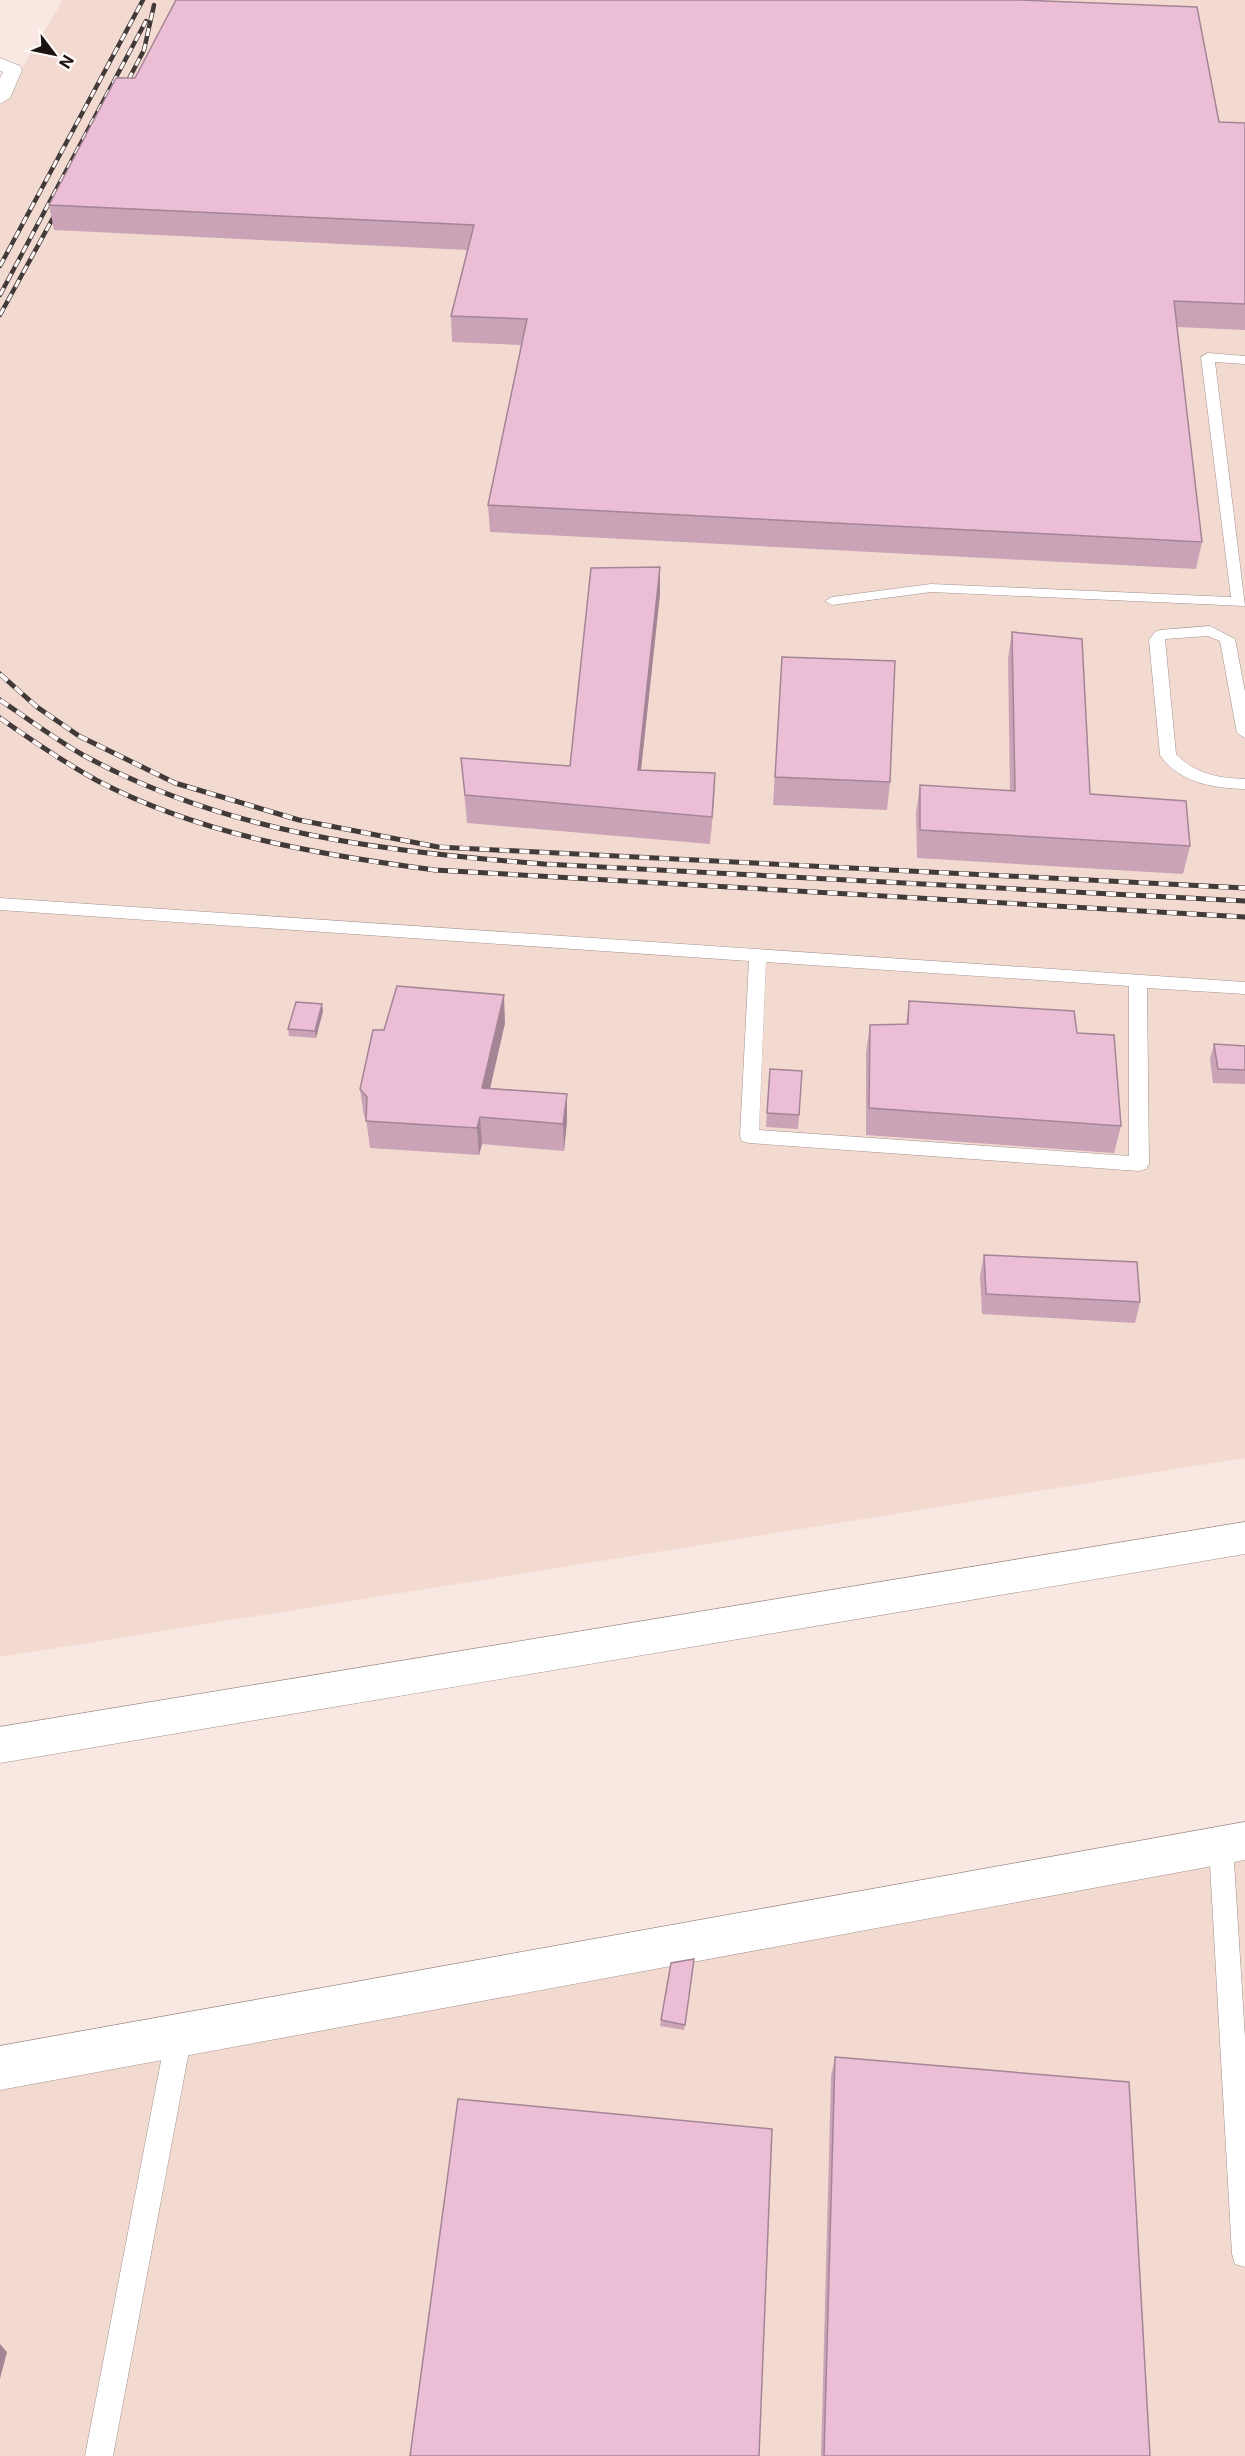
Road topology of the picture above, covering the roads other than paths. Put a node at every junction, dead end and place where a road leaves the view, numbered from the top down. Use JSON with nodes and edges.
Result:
{"nodes":[{"id":1,"x":0,"y":64,"type":"edge"},
{"id":2,"x":0,"y":98,"type":"edge"},
{"id":3,"x":1245,"y":360,"type":"edge"},
{"id":4,"x":832,"y":601,"type":"dead end"},
{"id":5,"x":1242,"y":602,"type":"edge"},
{"id":6,"x":1245,"y":733,"type":"edge"},
{"id":7,"x":1245,"y":784,"type":"edge"},
{"id":8,"x":0,"y":903,"type":"edge"},
{"id":9,"x":758,"y":955,"type":"junction"},
{"id":10,"x":1138,"y":981,"type":"junction"},
{"id":11,"x":1245,"y":988,"type":"edge"},
{"id":12,"x":1245,"y":1538,"type":"edge"},
{"id":13,"x":0,"y":1745,"type":"edge"},
{"id":14,"x":1233,"y":1843,"type":"edge"},
{"id":15,"x":179,"y":2035,"type":"junction"},
{"id":16,"x":0,"y":2068,"type":"edge"},
{"id":17,"x":1245,"y":2254,"type":"edge"},
{"id":18,"x":99,"y":2456,"type":"edge"}],
"edges":[{"from":1,"to":2,"type":"street"},
{"from":3,"to":5,"type":"lane"},
{"from":4,"to":5,"type":"lane"},
{"from":6,"to":7,"type":"lane"},
{"from":8,"to":9,"type":"lane"},
{"from":9,"to":10,"type":"lane"},
{"from":9,"to":10,"type":"lane"},
{"from":10,"to":11,"type":"lane"},
{"from":12,"to":13,"type":"street"},
{"from":14,"to":15,"type":"street"},
{"from":14,"to":17,"type":"lane"},
{"from":15,"to":16,"type":"street"},
{"from":15,"to":18,"type":"lane"}]}
